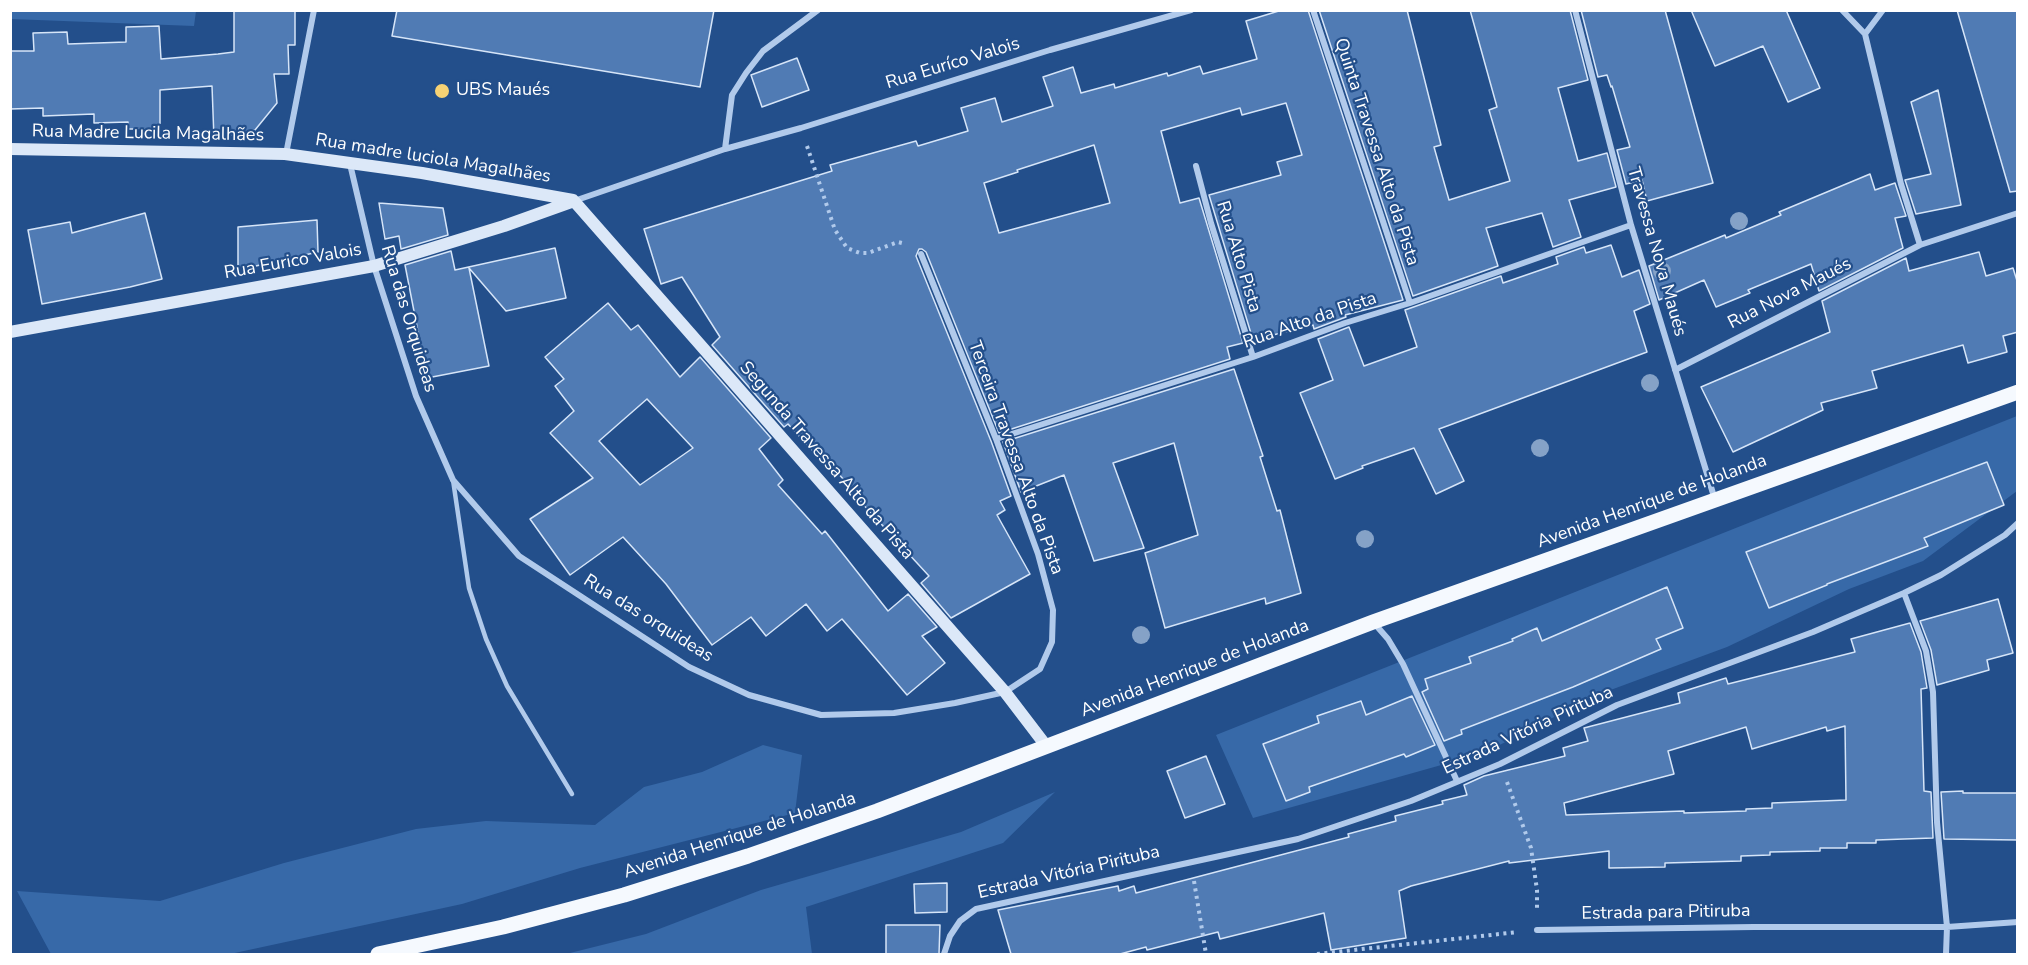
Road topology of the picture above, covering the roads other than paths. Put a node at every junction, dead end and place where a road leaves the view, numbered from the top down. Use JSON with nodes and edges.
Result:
{"nodes":[{"id":1,"x":314,"y":10,"type":"edge"},
{"id":2,"x":818,"y":10,"type":"edge"},
{"id":3,"x":1191,"y":10,"type":"edge"},
{"id":4,"x":1313,"y":10,"type":"edge"},
{"id":5,"x":1575,"y":10,"type":"edge"},
{"id":6,"x":1842,"y":10,"type":"edge"},
{"id":7,"x":1883,"y":10,"type":"edge"},
{"id":8,"x":1865,"y":34,"type":"junction"},
{"id":9,"x":10,"y":149,"type":"edge"},
{"id":10,"x":725,"y":149,"type":"junction"},
{"id":11,"x":285,"y":154,"type":"junction"},
{"id":12,"x":350,"y":163,"type":"junction"},
{"id":13,"x":1196,"y":166,"type":"dead end"},
{"id":14,"x":574,"y":201,"type":"junction"},
{"id":15,"x":2018,"y":213,"type":"edge"},
{"id":16,"x":1631,"y":225,"type":"junction"},
{"id":17,"x":1920,"y":245,"type":"junction"},
{"id":18,"x":921,"y":254,"type":"road end"},
{"id":19,"x":374,"y":266,"type":"junction"},
{"id":20,"x":1410,"y":303,"type":"junction"},
{"id":21,"x":10,"y":332,"type":"edge"},
{"id":22,"x":1253,"y":357,"type":"junction"},
{"id":23,"x":1675,"y":370,"type":"junction"},
{"id":24,"x":2018,"y":392,"type":"edge"},
{"id":25,"x":996,"y":439,"type":"junction"},
{"id":26,"x":453,"y":480,"type":"junction"},
{"id":27,"x":1715,"y":501,"type":"junction"},
{"id":28,"x":2018,"y":523,"type":"edge"},
{"id":29,"x":1904,"y":594,"type":"junction"},
{"id":30,"x":1373,"y":622,"type":"junction"},
{"id":31,"x":1005,"y":692,"type":"junction"},
{"id":32,"x":1047,"y":747,"type":"junction"},
{"id":33,"x":1457,"y":781,"type":"junction"},
{"id":34,"x":572,"y":794,"type":"dead end"},
{"id":35,"x":2018,"y":922,"type":"edge"},
{"id":36,"x":1947,"y":927,"type":"junction"},
{"id":37,"x":1537,"y":930,"type":"road end"},
{"id":38,"x":378,"y":954,"type":"edge"},
{"id":39,"x":944,"y":954,"type":"edge"},
{"id":40,"x":1946,"y":954,"type":"edge"}],
"edges":[{"from":1,"to":11,"type":"street"},
{"from":2,"to":10,"type":"street"},
{"from":3,"to":10,"type":"street","name":"Rua Euríco Valois"},
{"from":4,"to":20,"type":"street","name":"Quinta Travessa Alto da Pista"},
{"from":5,"to":16,"type":"street","name":"Travessa Nova Maués"},
{"from":6,"to":8,"type":"street"},
{"from":7,"to":8,"type":"street"},
{"from":8,"to":17,"type":"street"},
{"from":9,"to":11,"type":"main road","name":"Rua Madre Lucila Magalhães"},
{"from":10,"to":14,"type":"street","name":"Rua Euríco Valois"},
{"from":11,"to":12,"type":"main road","name":"Rua madre luciola Magalhães"},
{"from":12,"to":14,"type":"main road","name":"Rua madre luciola Magalhães"},
{"from":12,"to":19,"type":"street","name":"Rua das Orquideas"},
{"from":13,"to":22,"type":"street","name":"Rua Alto Pista"},
{"from":14,"to":19,"type":"main road","name":"Rua Eurico Valois"},
{"from":14,"to":31,"type":"main road","name":"Segunda Travessa Alto da Pista"},
{"from":15,"to":17,"type":"street","name":"Rua Nova Maués"},
{"from":16,"to":20,"type":"street","name":"Rua Alto da Pista"},
{"from":16,"to":23,"type":"street","name":"Travessa Nova Maués"},
{"from":17,"to":23,"type":"street","name":"Rua Nova Maués"},
{"from":18,"to":25,"type":"street","name":"Terceira Travessa Alto da Pista"},
{"from":19,"to":21,"type":"main road","name":"Rua Eurico Valois"},
{"from":19,"to":26,"type":"street","name":"Rua das Orquideas"},
{"from":20,"to":22,"type":"street","name":"Rua Alto da Pista"},
{"from":22,"to":25,"type":"street","name":"Rua Alto da Pista"},
{"from":23,"to":27,"type":"street","name":"Travessa Nova Maués"},
{"from":24,"to":27,"type":"main road","name":"Avenida Henrique de Holanda"},
{"from":25,"to":31,"type":"street","name":"Terceira Travessa Alto da Pista"},
{"from":26,"to":31,"type":"street","name":"Rua das orquideas"},
{"from":26,"to":34,"type":"lane"},
{"from":27,"to":30,"type":"main road","name":"Avenida Henrique de Holanda"},
{"from":28,"to":29,"type":"street","name":"Estrada Vitória Pirituba"},
{"from":29,"to":33,"type":"street","name":"Estrada Vitória Pirituba"},
{"from":29,"to":36,"type":"street"},
{"from":30,"to":32,"type":"main road","name":"Avenida Henrique de Holanda"},
{"from":30,"to":33,"type":"street"},
{"from":31,"to":32,"type":"main road","name":"Segunda Travessa Alto da Pista"},
{"from":32,"to":38,"type":"main road","name":"Avenida Henrique de Holanda"},
{"from":33,"to":39,"type":"street","name":"Estrada Vitória Pirituba"},
{"from":35,"to":36,"type":"street","name":"Estrada para Pitiruba"},
{"from":36,"to":37,"type":"street","name":"Estrada para Pitiruba"},
{"from":36,"to":40,"type":"street"}]}
